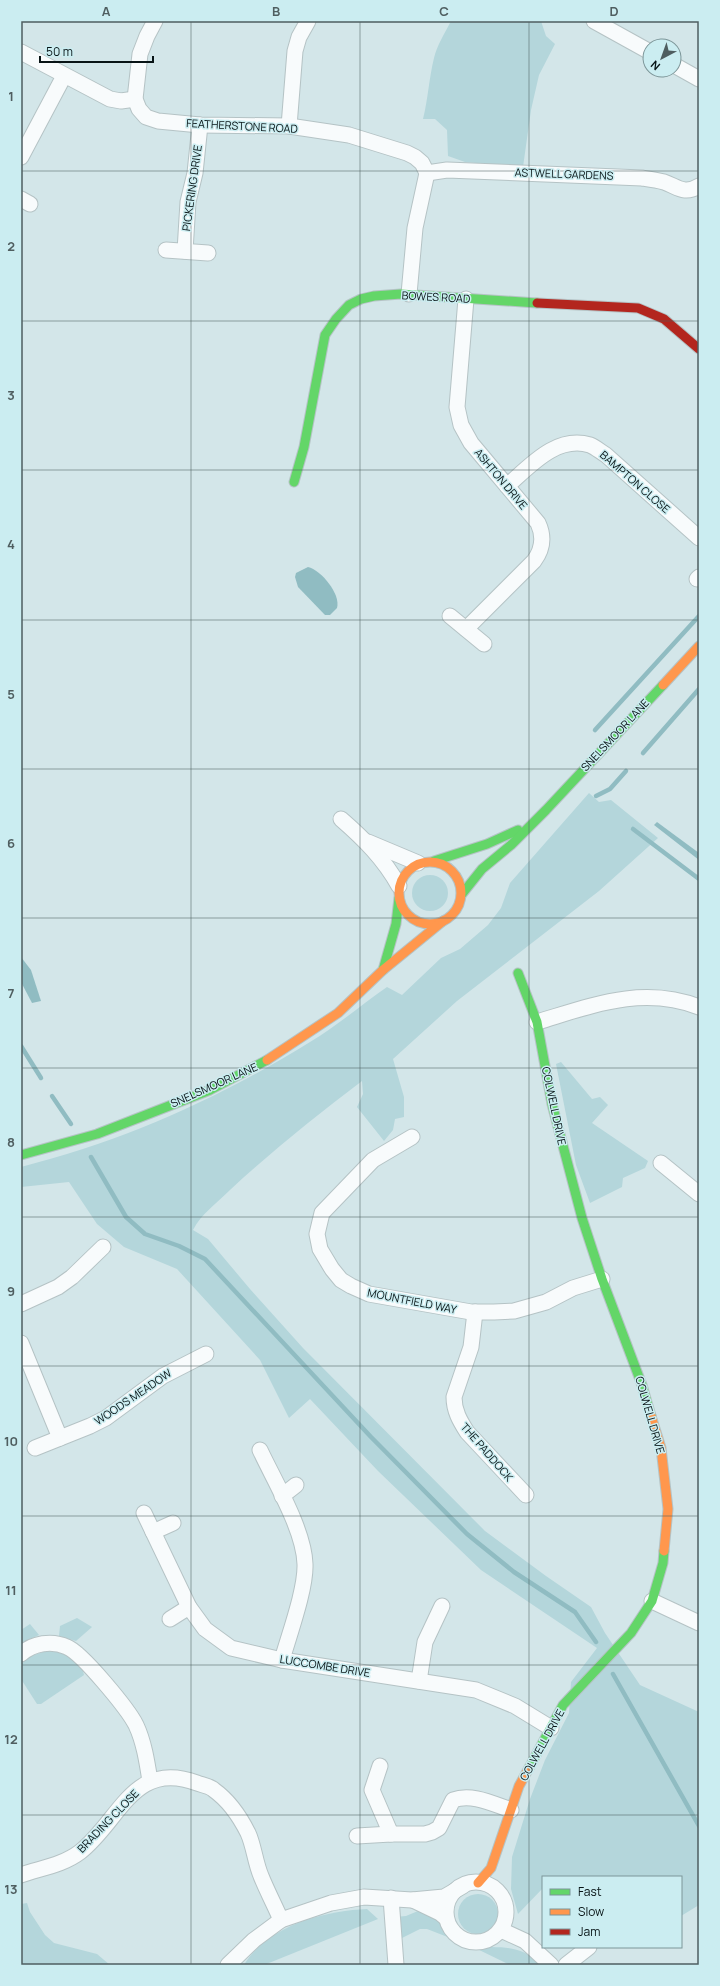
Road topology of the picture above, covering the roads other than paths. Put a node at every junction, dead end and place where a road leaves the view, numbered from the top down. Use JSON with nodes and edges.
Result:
{"nodes":[{"id":1,"x":155,"y":21,"type":"edge"},
{"id":2,"x":308,"y":21,"type":"edge"},
{"id":3,"x":594,"y":21,"type":"edge"},
{"id":4,"x":642,"y":48,"type":"edge"},
{"id":5,"x":21,"y":52,"type":"edge"},
{"id":6,"x":682,"y":69,"type":"edge"},
{"id":7,"x":64,"y":76,"type":"junction"},
{"id":8,"x":699,"y":79,"type":"edge"},
{"id":9,"x":135,"y":99,"type":"junction"},
{"id":10,"x":200,"y":125,"type":"junction"},
{"id":11,"x":289,"y":126,"type":"junction"},
{"id":12,"x":21,"y":157,"type":"edge"},
{"id":13,"x":426,"y":174,"type":"junction"},
{"id":14,"x":699,"y":186,"type":"edge"},
{"id":15,"x":166,"y":250,"type":"dead end"},
{"id":16,"x":185,"y":251,"type":"junction"},
{"id":17,"x":208,"y":253,"type":"dead end"},
{"id":18,"x":409,"y":294,"type":"junction"},
{"id":19,"x":466,"y":299,"type":"junction"},
{"id":20,"x":699,"y":349,"type":"edge"},
{"id":21,"x":294,"y":482,"type":"dead end"},
{"id":22,"x":507,"y":486,"type":"junction"},
{"id":23,"x":699,"y":538,"type":"edge"},
{"id":24,"x":450,"y":616,"type":"dead end"},
{"id":25,"x":466,"y":629,"type":"junction"},
{"id":26,"x":484,"y":644,"type":"dead end"},
{"id":27,"x":699,"y":646,"type":"edge"},
{"id":28,"x":341,"y":819,"type":"dead end"},
{"id":29,"x":530,"y":825,"type":"junction"},
{"id":30,"x":367,"y":841,"type":"junction"},
{"id":31,"x":434,"y":861,"type":"junction"},
{"id":32,"x":418,"y":863,"type":"junction"},
{"id":33,"x":399,"y":892,"type":"junction"},
{"id":34,"x":462,"y":894,"type":"junction"},
{"id":35,"x":443,"y":921,"type":"junction"},
{"id":36,"x":383,"y":970,"type":"junction"},
{"id":37,"x":518,"y":973,"type":"dead end"},
{"id":38,"x":699,"y":1007,"type":"edge"},
{"id":39,"x":537,"y":1022,"type":"junction"},
{"id":40,"x":412,"y":1137,"type":"dead end"},
{"id":41,"x":21,"y":1155,"type":"edge"},
{"id":42,"x":661,"y":1163,"type":"dead end"},
{"id":43,"x":699,"y":1194,"type":"edge"},
{"id":44,"x":103,"y":1247,"type":"dead end"},
{"id":45,"x":602,"y":1279,"type":"junction"},
{"id":46,"x":21,"y":1304,"type":"edge"},
{"id":47,"x":474,"y":1312,"type":"junction"},
{"id":48,"x":21,"y":1343,"type":"edge"},
{"id":49,"x":206,"y":1354,"type":"dead end"},
{"id":50,"x":60,"y":1438,"type":"junction"},
{"id":51,"x":35,"y":1448,"type":"dead end"},
{"id":52,"x":260,"y":1450,"type":"dead end"},
{"id":53,"x":296,"y":1484,"type":"dead end"},
{"id":54,"x":526,"y":1495,"type":"dead end"},
{"id":55,"x":282,"y":1496,"type":"junction"},
{"id":56,"x":144,"y":1514,"type":"dead end"},
{"id":57,"x":173,"y":1523,"type":"dead end"},
{"id":58,"x":153,"y":1532,"type":"junction"},
{"id":59,"x":652,"y":1601,"type":"junction"},
{"id":60,"x":442,"y":1606,"type":"dead end"},
{"id":61,"x":189,"y":1607,"type":"junction"},
{"id":62,"x":170,"y":1618,"type":"dead end"},
{"id":63,"x":699,"y":1623,"type":"edge"},
{"id":64,"x":21,"y":1654,"type":"edge"},
{"id":65,"x":282,"y":1660,"type":"junction"},
{"id":66,"x":419,"y":1680,"type":"junction"},
{"id":67,"x":551,"y":1728,"type":"junction"},
{"id":68,"x":380,"y":1766,"type":"dead end"},
{"id":69,"x":150,"y":1781,"type":"junction"},
{"id":70,"x":511,"y":1810,"type":"junction"},
{"id":71,"x":391,"y":1834,"type":"junction"},
{"id":72,"x":357,"y":1836,"type":"dead end"},
{"id":73,"x":491,"y":1868,"type":"junction"},
{"id":74,"x":21,"y":1875,"type":"edge"},
{"id":75,"x":478,"y":1882,"type":"junction"},
{"id":76,"x":463,"y":1886,"type":"junction"},
{"id":77,"x":494,"y":1888,"type":"junction"},
{"id":78,"x":391,"y":1898,"type":"junction"},
{"id":79,"x":412,"y":1900,"type":"junction"},
{"id":80,"x":446,"y":1918,"type":"junction"},
{"id":81,"x":282,"y":1920,"type":"junction"},
{"id":82,"x":501,"y":1930,"type":"junction"},
{"id":83,"x":588,"y":1948,"type":"edge"},
{"id":84,"x":228,"y":1965,"type":"edge"},
{"id":85,"x":396,"y":1965,"type":"edge"},
{"id":86,"x":550,"y":1965,"type":"edge"},
{"id":87,"x":566,"y":1965,"type":"edge"}],
"edges":[{"from":1,"to":9,"type":"street"},
{"from":2,"to":11,"type":"street"},
{"from":3,"to":4,"type":"street"},
{"from":5,"to":7,"type":"street"},
{"from":6,"to":8,"type":"street"},
{"from":7,"to":9,"type":"street"},
{"from":7,"to":12,"type":"street"},
{"from":9,"to":10,"type":"street","name":"FEATHERSTONE ROAD"},
{"from":10,"to":11,"type":"street","name":"FEATHERSTONE ROAD"},
{"from":10,"to":16,"type":"street","name":"PICKERING DRIVE"},
{"from":11,"to":13,"type":"street","name":"FEATHERSTONE ROAD"},
{"from":13,"to":14,"type":"street","name":"ASTWELL GARDENS"},
{"from":13,"to":18,"type":"street"},
{"from":15,"to":16,"type":"street"},
{"from":16,"to":17,"type":"street"},
{"from":18,"to":19,"type":"street","name":"BOWES ROAD"},
{"from":18,"to":21,"type":"street","name":"BOWES ROAD"},
{"from":19,"to":20,"type":"street","name":"BOWES ROAD"},
{"from":19,"to":22,"type":"street","name":"ASHTON DRIVE"},
{"from":22,"to":23,"type":"street","name":"BAMPTON CLOSE"},
{"from":22,"to":25,"type":"street","name":"ASHTON DRIVE"},
{"from":24,"to":25,"type":"street"},
{"from":25,"to":26,"type":"street"},
{"from":27,"to":29,"type":"street","name":"SNELSMOOR LANE"},
{"from":28,"to":30,"type":"street"},
{"from":29,"to":31,"type":"street","name":"SNELSMOOR LANE"},
{"from":29,"to":34,"type":"street","name":"SNELSMOOR LANE"},
{"from":30,"to":32,"type":"street"},
{"from":30,"to":33,"type":"street"},
{"from":31,"to":32,"type":"street"},
{"from":31,"to":34,"type":"street"},
{"from":32,"to":33,"type":"street"},
{"from":33,"to":35,"type":"street"},
{"from":33,"to":36,"type":"street","name":"SNELSMOOR LANE"},
{"from":34,"to":35,"type":"street"},
{"from":35,"to":36,"type":"street","name":"SNELSMOOR LANE"},
{"from":36,"to":41,"type":"street","name":"SNELSMOOR LANE"},
{"from":37,"to":39,"type":"street","name":"COLWELL DRIVE"},
{"from":38,"to":39,"type":"street"},
{"from":39,"to":45,"type":"street","name":"COLWELL DRIVE"},
{"from":40,"to":47,"type":"street","name":"MOUNTFIELD WAY"},
{"from":42,"to":43,"type":"street"},
{"from":44,"to":46,"type":"street"},
{"from":45,"to":47,"type":"street","name":"MOUNTFIELD WAY"},
{"from":45,"to":59,"type":"street","name":"COLWELL DRIVE"},
{"from":47,"to":54,"type":"street","name":"THE PADDOCK"},
{"from":48,"to":50,"type":"street"},
{"from":49,"to":50,"type":"street","name":"WOODS MEADOW"},
{"from":50,"to":51,"type":"street","name":"WOODS MEADOW"},
{"from":52,"to":55,"type":"street"},
{"from":53,"to":55,"type":"street"},
{"from":55,"to":65,"type":"street"},
{"from":56,"to":58,"type":"street","name":"LUCCOMBE DRIVE"},
{"from":57,"to":58,"type":"street"},
{"from":58,"to":61,"type":"street","name":"LUCCOMBE DRIVE"},
{"from":59,"to":63,"type":"street"},
{"from":59,"to":67,"type":"street","name":"COLWELL DRIVE"},
{"from":60,"to":66,"type":"street"},
{"from":61,"to":62,"type":"street"},
{"from":61,"to":65,"type":"street","name":"LUCCOMBE DRIVE"},
{"from":64,"to":69,"type":"street"},
{"from":65,"to":66,"type":"street","name":"LUCCOMBE DRIVE"},
{"from":66,"to":67,"type":"street","name":"LUCCOMBE DRIVE"},
{"from":67,"to":70,"type":"street","name":"COLWELL DRIVE"},
{"from":68,"to":71,"type":"street"},
{"from":69,"to":74,"type":"street","name":"BRADING CLOSE"},
{"from":69,"to":81,"type":"street","name":"BRADING CLOSE"},
{"from":70,"to":71,"type":"street"},
{"from":70,"to":73,"type":"street","name":"COLWELL DRIVE"},
{"from":71,"to":72,"type":"street"},
{"from":73,"to":75,"type":"street","name":"COLWELL DRIVE"},
{"from":73,"to":77,"type":"street","name":"COLWELL DRIVE"},
{"from":75,"to":76,"type":"street"},
{"from":75,"to":77,"type":"street"},
{"from":76,"to":79,"type":"street"},
{"from":76,"to":80,"type":"street"},
{"from":77,"to":82,"type":"street"},
{"from":78,"to":79,"type":"street"},
{"from":78,"to":81,"type":"street"},
{"from":78,"to":85,"type":"street"},
{"from":79,"to":80,"type":"street"},
{"from":80,"to":82,"type":"street"},
{"from":81,"to":84,"type":"street"},
{"from":82,"to":86,"type":"street"},
{"from":83,"to":87,"type":"street"}]}
